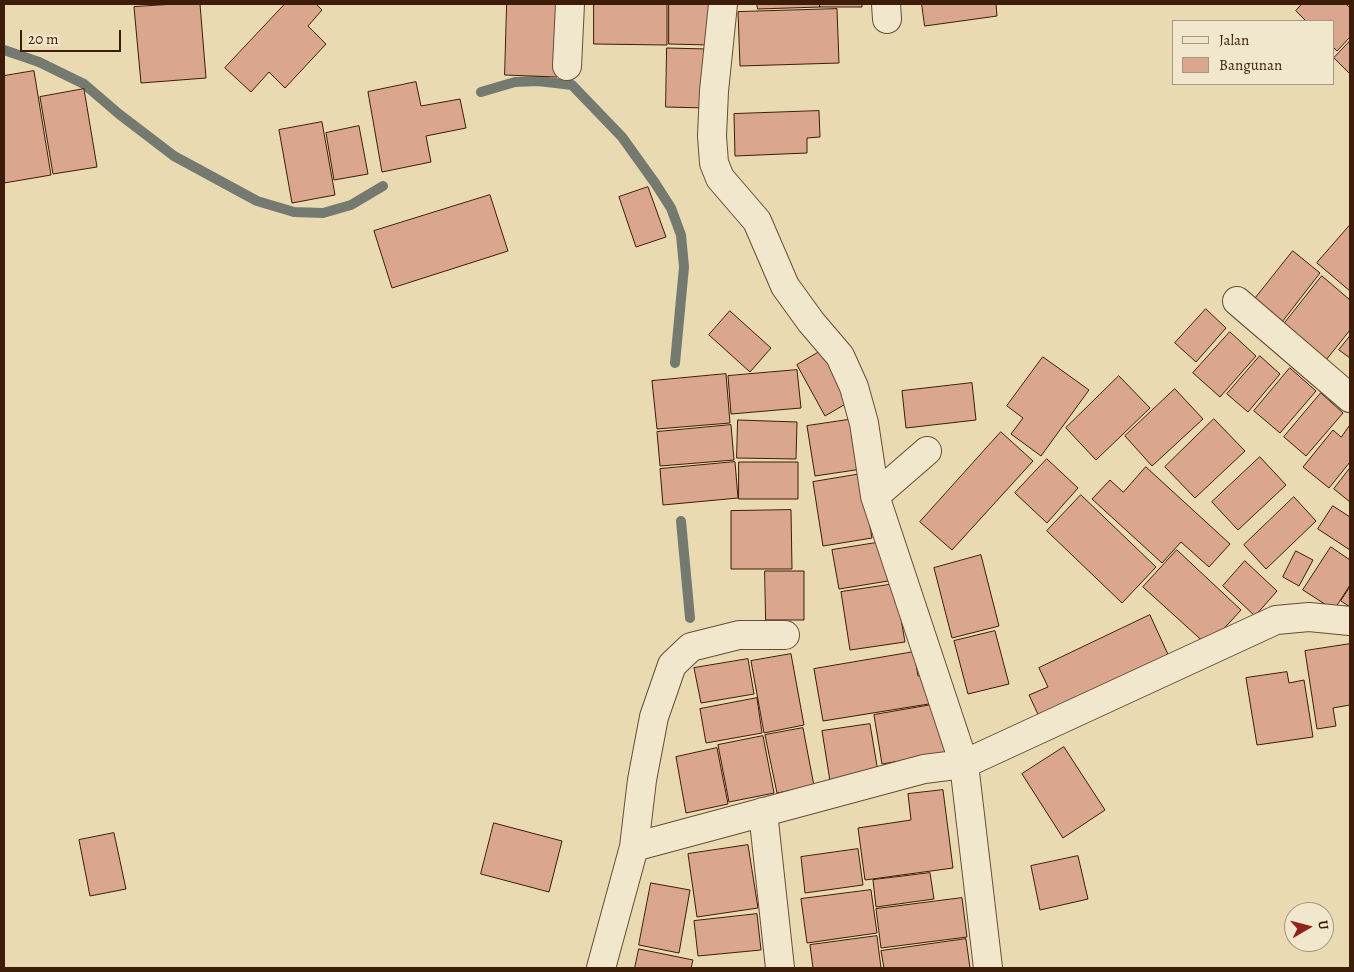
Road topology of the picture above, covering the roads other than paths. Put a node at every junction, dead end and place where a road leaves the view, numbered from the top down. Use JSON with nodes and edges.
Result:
{"nodes":[{"id":1,"x":570,"y":4,"type":"edge"},
{"id":2,"x":722,"y":4,"type":"edge"},
{"id":3,"x":567,"y":66,"type":"dead end"},
{"id":4,"x":1237,"y":301,"type":"dead end"},
{"id":5,"x":1350,"y":398,"type":"edge"},
{"id":6,"x":927,"y":451,"type":"dead end"},
{"id":7,"x":875,"y":496,"type":"junction"},
{"id":8,"x":1350,"y":621,"type":"edge"},
{"id":9,"x":785,"y":635,"type":"dead end"},
{"id":10,"x":964,"y":764,"type":"junction"},
{"id":11,"x":763,"y":812,"type":"junction"},
{"id":12,"x":634,"y":847,"type":"junction"},
{"id":13,"x":601,"y":968,"type":"edge"},
{"id":14,"x":780,"y":968,"type":"edge"},
{"id":15,"x":988,"y":968,"type":"edge"}],
"edges":[{"from":1,"to":3,"type":"street"},
{"from":2,"to":7,"type":"street"},
{"from":4,"to":5,"type":"street"},
{"from":6,"to":7,"type":"street"},
{"from":7,"to":10,"type":"street"},
{"from":8,"to":10,"type":"street"},
{"from":9,"to":12,"type":"street"},
{"from":10,"to":11,"type":"street"},
{"from":10,"to":15,"type":"street"},
{"from":11,"to":12,"type":"street"},
{"from":11,"to":14,"type":"street"},
{"from":12,"to":13,"type":"street"}]}
